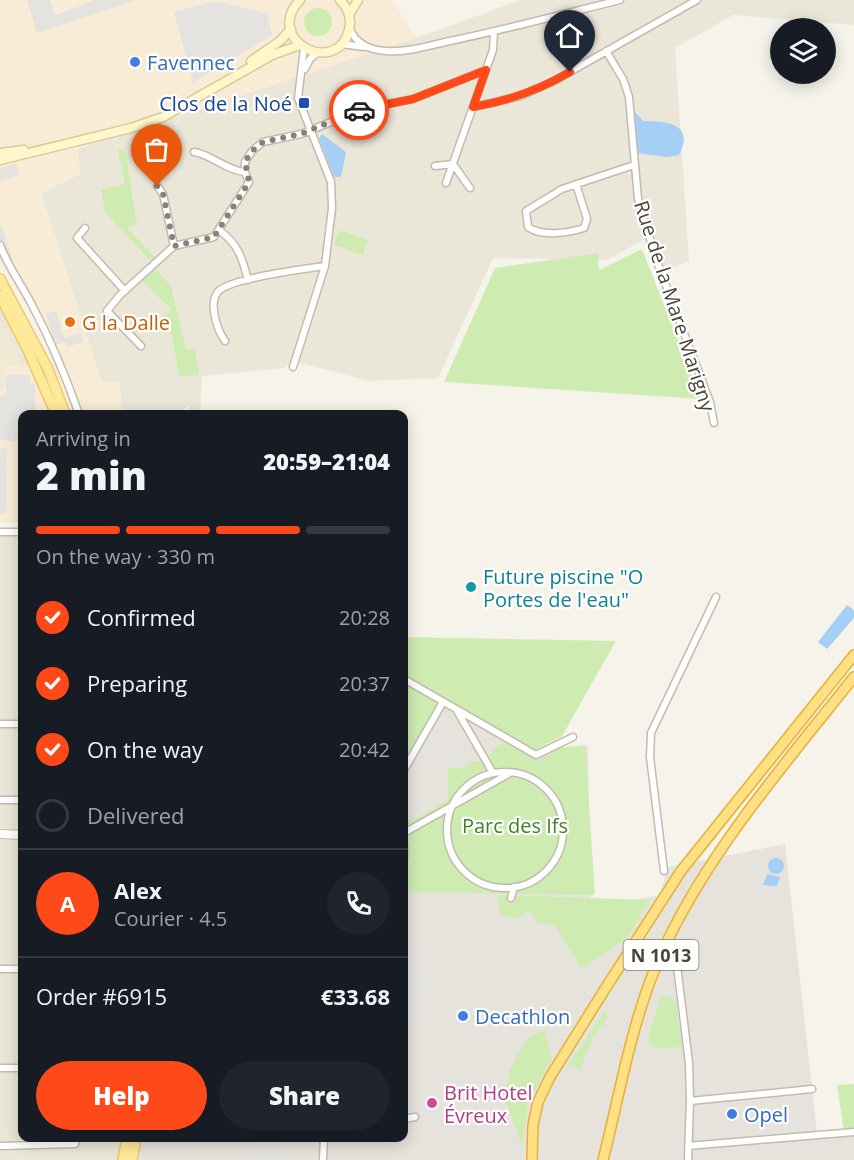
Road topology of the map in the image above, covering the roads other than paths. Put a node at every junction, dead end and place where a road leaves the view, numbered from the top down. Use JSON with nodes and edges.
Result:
{"nodes":[{"id":1,"x":300,"y":0,"type":"edge"},
{"id":2,"x":340,"y":0,"type":"edge"},
{"id":3,"x":357,"y":0,"type":"edge"},
{"id":4,"x":620,"y":0,"type":"edge"},
{"id":5,"x":697,"y":0,"type":"edge"},
{"id":6,"x":349,"y":15,"type":"junction"},
{"id":7,"x":291,"y":29,"type":"junction"},
{"id":8,"x":350,"y":29,"type":"junction"},
{"id":9,"x":494,"y":32,"type":"junction"},
{"id":10,"x":341,"y":44,"type":"junction"},
{"id":11,"x":302,"y":47,"type":"junction"},
{"id":12,"x":371,"y":48,"type":"junction"},
{"id":13,"x":606,"y":51,"type":"junction"},
{"id":14,"x":318,"y":52,"type":"junction"},
{"id":15,"x":486,"y":70,"type":"junction"},
{"id":16,"x":300,"y":80,"type":"junction"},
{"id":17,"x":473,"y":107,"type":"junction"},
{"id":18,"x":310,"y":130,"type":"junction"},
{"id":19,"x":194,"y":152,"type":"dead end"},
{"id":20,"x":0,"y":153,"type":"edge"},
{"id":21,"x":0,"y":160,"type":"edge"},
{"id":22,"x":453,"y":164,"type":"junction"},
{"id":23,"x":634,"y":165,"type":"junction"},
{"id":24,"x":435,"y":166,"type":"dead end"},
{"id":25,"x":245,"y":172,"type":"junction"},
{"id":26,"x":446,"y":183,"type":"dead end"},
{"id":27,"x":576,"y":184,"type":"junction"},
{"id":28,"x":157,"y":186,"type":"dead end"},
{"id":29,"x":470,"y":188,"type":"dead end"},
{"id":30,"x":85,"y":228,"type":"dead end"},
{"id":31,"x":219,"y":230,"type":"junction"},
{"id":32,"x":0,"y":245,"type":"edge"},
{"id":33,"x":174,"y":246,"type":"junction"},
{"id":34,"x":325,"y":266,"type":"junction"},
{"id":35,"x":0,"y":279,"type":"edge"},
{"id":36,"x":248,"y":280,"type":"junction"},
{"id":37,"x":125,"y":291,"type":"junction"},
{"id":38,"x":0,"y":296,"type":"edge"},
{"id":39,"x":225,"y":341,"type":"dead end"},
{"id":40,"x":141,"y":346,"type":"dead end"},
{"id":41,"x":293,"y":368,"type":"dead end"},
{"id":42,"x":54,"y":410,"type":"edge"},
{"id":43,"x":63,"y":410,"type":"edge"},
{"id":44,"x":78,"y":410,"type":"edge"},
{"id":45,"x":714,"y":423,"type":"dead end"},
{"id":46,"x":0,"y":532,"type":"edge"},
{"id":47,"x":18,"y":532,"type":"edge"},
{"id":48,"x":716,"y":597,"type":"dead end"},
{"id":49,"x":854,"y":655,"type":"edge"},
{"id":50,"x":854,"y":677,"type":"edge"},
{"id":51,"x":408,"y":681,"type":"edge"},
{"id":52,"x":443,"y":702,"type":"junction"},
{"id":53,"x":455,"y":709,"type":"junction"},
{"id":54,"x":0,"y":724,"type":"edge"},
{"id":55,"x":18,"y":724,"type":"edge"},
{"id":56,"x":573,"y":737,"type":"dead end"},
{"id":57,"x":408,"y":763,"type":"edge"},
{"id":58,"x":511,"y":772,"type":"junction"},
{"id":59,"x":493,"y":773,"type":"junction"},
{"id":60,"x":0,"y":800,"type":"edge"},
{"id":61,"x":18,"y":800,"type":"edge"},
{"id":62,"x":451,"y":808,"type":"junction"},
{"id":63,"x":408,"y":831,"type":"edge"},
{"id":64,"x":0,"y":834,"type":"edge"},
{"id":65,"x":18,"y":835,"type":"edge"},
{"id":66,"x":664,"y":871,"type":"dead end"},
{"id":67,"x":514,"y":887,"type":"junction"},
{"id":68,"x":511,"y":898,"type":"dead end"},
{"id":69,"x":676,"y":958,"type":"dead end"},
{"id":70,"x":0,"y":969,"type":"edge"},
{"id":71,"x":18,"y":969,"type":"edge"},
{"id":72,"x":0,"y":1068,"type":"edge"},
{"id":73,"x":18,"y":1068,"type":"edge"},
{"id":74,"x":812,"y":1089,"type":"dead end"},
{"id":75,"x":690,"y":1101,"type":"junction"},
{"id":76,"x":415,"y":1116,"type":"dead end"},
{"id":77,"x":408,"y":1118,"type":"edge"},
{"id":78,"x":854,"y":1132,"type":"edge"},
{"id":79,"x":24,"y":1142,"type":"edge"},
{"id":80,"x":56,"y":1142,"type":"edge"},
{"id":81,"x":75,"y":1142,"type":"edge"},
{"id":82,"x":126,"y":1142,"type":"edge"},
{"id":83,"x":135,"y":1142,"type":"edge"},
{"id":84,"x":324,"y":1142,"type":"edge"},
{"id":85,"x":0,"y":1146,"type":"edge"},
{"id":86,"x":688,"y":1146,"type":"junction"},
{"id":87,"x":123,"y":1160,"type":"edge"},
{"id":88,"x":132,"y":1160,"type":"edge"},
{"id":89,"x":323,"y":1160,"type":"edge"},
{"id":90,"x":532,"y":1160,"type":"edge"},
{"id":91,"x":603,"y":1160,"type":"edge"},
{"id":92,"x":688,"y":1160,"type":"edge"}],
"edges":[{"from":1,"to":7,"type":"main road"},
{"from":2,"to":6,"type":"main road"},
{"from":3,"to":6,"type":"main road"},
{"from":4,"to":9,"type":"street"},
{"from":5,"to":13,"type":"street"},
{"from":6,"to":8,"type":"main road"},
{"from":7,"to":11,"type":"main road"},
{"from":7,"to":20,"type":"main road"},
{"from":8,"to":10,"type":"main road"},
{"from":8,"to":12,"type":"street"},
{"from":9,"to":12,"type":"street"},
{"from":9,"to":15,"type":"street"},
{"from":10,"to":12,"type":"street"},
{"from":10,"to":14,"type":"main road"},
{"from":11,"to":14,"type":"main road"},
{"from":11,"to":16,"type":"street"},
{"from":11,"to":21,"type":"main road"},
{"from":13,"to":17,"type":"street"},
{"from":13,"to":23,"type":"street","name":"Rue de la Mare Marigny"},
{"from":14,"to":16,"type":"street"},
{"from":15,"to":17,"type":"street"},
{"from":15,"to":18,"type":"street"},
{"from":16,"to":18,"type":"street"},
{"from":17,"to":22,"type":"street"},
{"from":18,"to":25,"type":"street"},
{"from":18,"to":34,"type":"street"},
{"from":19,"to":25,"type":"street"},
{"from":22,"to":24,"type":"street"},
{"from":22,"to":26,"type":"street"},
{"from":22,"to":29,"type":"street"},
{"from":23,"to":27,"type":"street"},
{"from":23,"to":45,"type":"street","name":"Rue de la Mare Marigny"},
{"from":25,"to":31,"type":"street"},
{"from":27,"to":27,"type":"street"},
{"from":28,"to":33,"type":"street"},
{"from":30,"to":37,"type":"street"},
{"from":31,"to":33,"type":"street"},
{"from":31,"to":36,"type":"street"},
{"from":32,"to":44,"type":"street"},
{"from":33,"to":37,"type":"street"},
{"from":34,"to":36,"type":"street"},
{"from":34,"to":41,"type":"street"},
{"from":35,"to":43,"type":"main road"},
{"from":36,"to":39,"type":"street"},
{"from":37,"to":40,"type":"street"},
{"from":38,"to":42,"type":"main road"},
{"from":46,"to":47,"type":"street"},
{"from":48,"to":66,"type":"street"},
{"from":49,"to":90,"type":"highway","number":"N 1013"},
{"from":50,"to":91,"type":"highway","number":"N 1013"},
{"from":51,"to":52,"type":"street"},
{"from":52,"to":53,"type":"street"},
{"from":52,"to":57,"type":"street"},
{"from":53,"to":56,"type":"street"},
{"from":53,"to":59,"type":"street"},
{"from":54,"to":55,"type":"street"},
{"from":58,"to":59,"type":"street"},
{"from":58,"to":62,"type":"street"},
{"from":58,"to":67,"type":"street"},
{"from":59,"to":62,"type":"street"},
{"from":60,"to":61,"type":"street"},
{"from":62,"to":63,"type":"street"},
{"from":62,"to":67,"type":"street"},
{"from":64,"to":65,"type":"street"},
{"from":67,"to":68,"type":"street"},
{"from":69,"to":75,"type":"street"},
{"from":70,"to":71,"type":"street"},
{"from":72,"to":73,"type":"street"},
{"from":74,"to":75,"type":"street"},
{"from":75,"to":86,"type":"street"},
{"from":76,"to":77,"type":"street"},
{"from":78,"to":86,"type":"street"},
{"from":79,"to":85,"type":"street"},
{"from":80,"to":81,"type":"street"},
{"from":82,"to":87,"type":"main road"},
{"from":83,"to":88,"type":"main road"},
{"from":84,"to":89,"type":"street"},
{"from":86,"to":92,"type":"street"}]}
